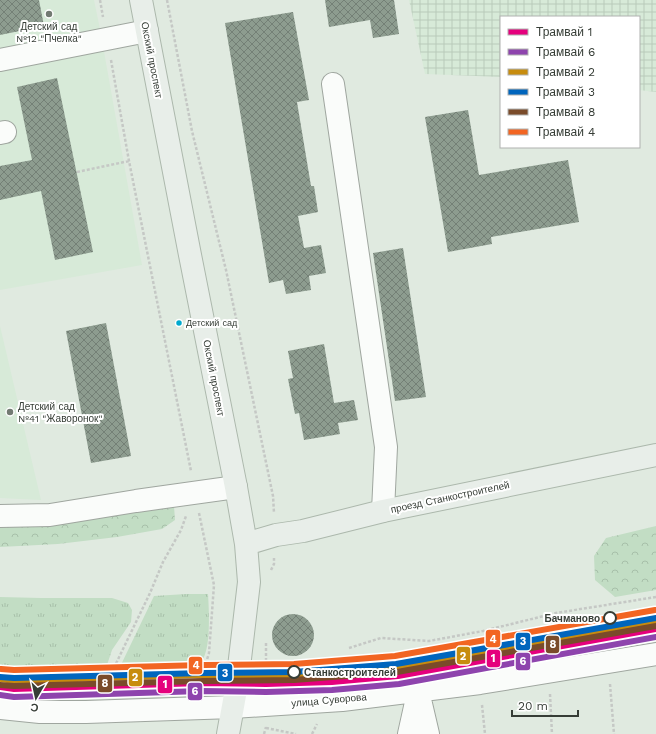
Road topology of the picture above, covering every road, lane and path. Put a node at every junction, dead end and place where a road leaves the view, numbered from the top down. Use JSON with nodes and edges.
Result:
{"nodes":[{"id":1,"x":100,"y":0,"type":"edge"},
{"id":2,"x":141,"y":0,"type":"edge"},
{"id":3,"x":147,"y":31,"type":"junction"},
{"id":4,"x":107,"y":39,"type":"junction"},
{"id":5,"x":0,"y":60,"type":"edge"},
{"id":6,"x":333,"y":84,"type":"dead end"},
{"id":7,"x":129,"y":161,"type":"junction"},
{"id":8,"x":77,"y":172,"type":"dead end"},
{"id":9,"x":656,"y":455,"type":"edge"},
{"id":10,"x":236,"y":487,"type":"junction"},
{"id":11,"x":195,"y":494,"type":"junction"},
{"id":12,"x":383,"y":511,"type":"junction"},
{"id":13,"x":0,"y":516,"type":"edge"},
{"id":14,"x":246,"y":544,"type":"junction"},
{"id":15,"x":656,"y":597,"type":"edge"},
{"id":16,"x":349,"y":648,"type":"dead end"},
{"id":17,"x":656,"y":654,"type":"edge"},
{"id":18,"x":608,"y":662,"type":"junction"},
{"id":19,"x":548,"y":672,"type":"junction"},
{"id":20,"x":480,"y":682,"type":"junction"},
{"id":21,"x":201,"y":684,"type":"dead end"},
{"id":22,"x":418,"y":690,"type":"junction"},
{"id":23,"x":233,"y":707,"type":"junction"},
{"id":24,"x":0,"y":708,"type":"edge"},
{"id":25,"x":86,"y":712,"type":"junction"},
{"id":26,"x":228,"y":734,"type":"edge"},
{"id":27,"x":409,"y":734,"type":"edge"},
{"id":28,"x":428,"y":734,"type":"edge"},
{"id":29,"x":485,"y":734,"type":"edge"},
{"id":30,"x":552,"y":734,"type":"edge"},
{"id":31,"x":614,"y":734,"type":"edge"}],
"edges":[{"from":1,"to":4,"type":"path"},
{"from":2,"to":3,"type":"main road","name":"Окский проспект"},
{"from":3,"to":4,"type":"street"},
{"from":3,"to":10,"type":"main road","name":"Окский проспект"},
{"from":4,"to":5,"type":"street"},
{"from":4,"to":7,"type":"path"},
{"from":6,"to":12,"type":"street"},
{"from":7,"to":8,"type":"path"},
{"from":7,"to":11,"type":"path"},
{"from":9,"to":12,"type":"main road","name":"проезд Станкостроителей"},
{"from":10,"to":11,"type":"street"},
{"from":10,"to":14,"type":"main road","name":"Окский проспект"},
{"from":11,"to":13,"type":"street"},
{"from":11,"to":21,"type":"path"},
{"from":11,"to":25,"type":"path"},
{"from":12,"to":14,"type":"main road","name":"проезд Станкостроителей"},
{"from":14,"to":23,"type":"main road","name":"Окский проспект"},
{"from":15,"to":16,"type":"path"},
{"from":17,"to":18,"type":"street","name":"улица Суворова"},
{"from":18,"to":19,"type":"street","name":"улица Суворова"},
{"from":18,"to":31,"type":"path"},
{"from":19,"to":20,"type":"street","name":"улица Суворова"},
{"from":19,"to":30,"type":"path"},
{"from":20,"to":22,"type":"street","name":"улица Суворова"},
{"from":20,"to":29,"type":"path"},
{"from":22,"to":23,"type":"street","name":"улица Суворова"},
{"from":22,"to":27,"type":"street"},
{"from":22,"to":28,"type":"street"},
{"from":23,"to":25,"type":"street","name":"улица Суворова"},
{"from":23,"to":26,"type":"main road","name":"Окский проспект"},
{"from":24,"to":25,"type":"street","name":"улица Суворова"}]}
